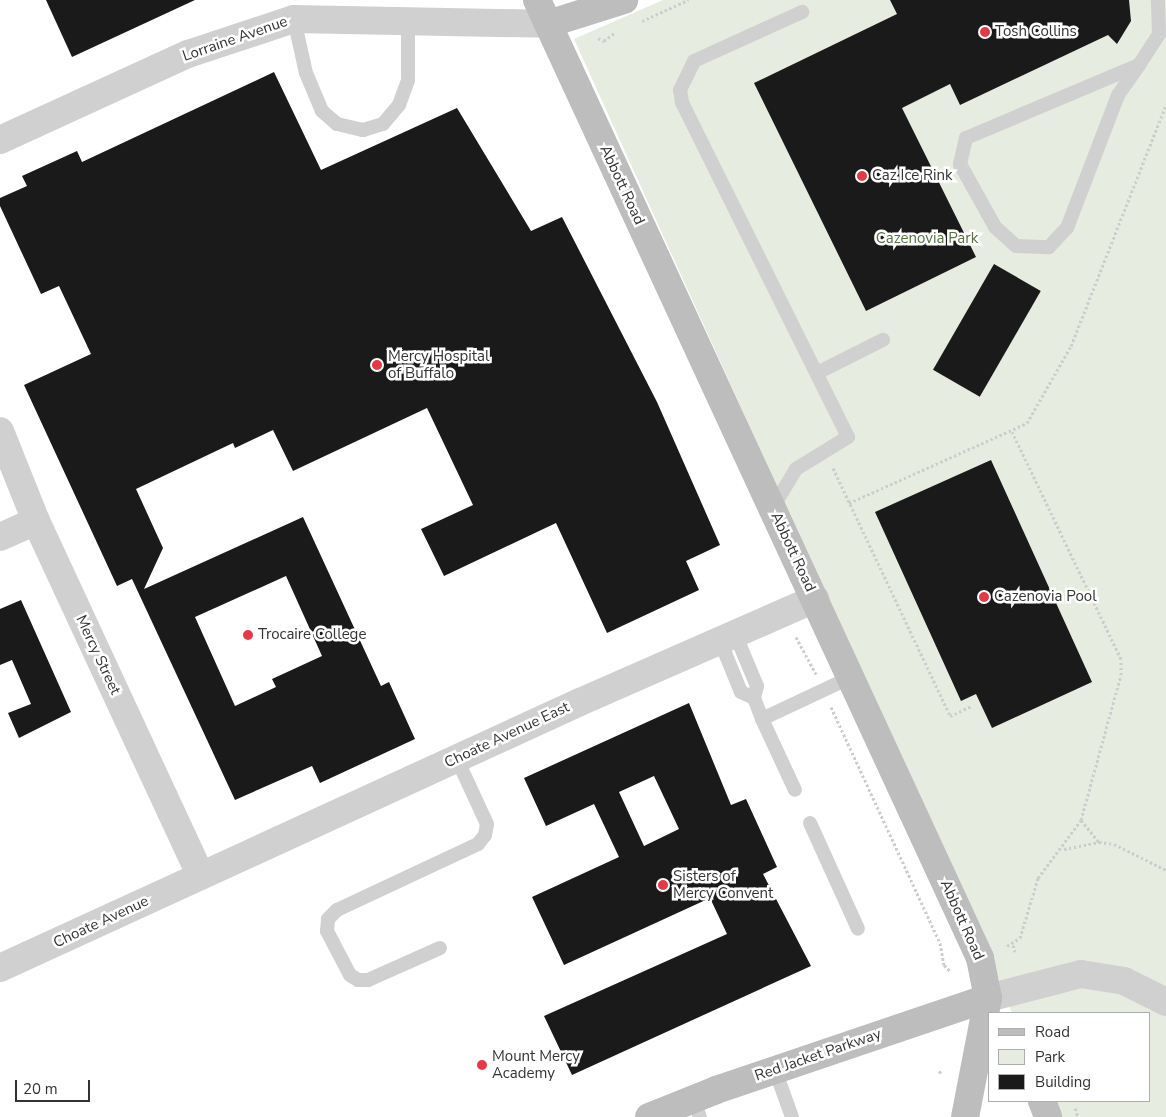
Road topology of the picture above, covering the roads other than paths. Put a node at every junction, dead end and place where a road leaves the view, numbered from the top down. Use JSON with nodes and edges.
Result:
{"nodes":[{"id":1,"x":1158,"y":0,"type":"edge"},
{"id":2,"x":631,"y":11,"type":"edge"},
{"id":3,"x":542,"y":12,"type":"edge"},
{"id":4,"x":802,"y":12,"type":"dead end"},
{"id":5,"x":294,"y":18,"type":"junction"},
{"id":6,"x":408,"y":22,"type":"junction"},
{"id":7,"x":1139,"y":66,"type":"junction"},
{"id":8,"x":0,"y":140,"type":"edge"},
{"id":9,"x":884,"y":340,"type":"dead end"},
{"id":10,"x":817,"y":373,"type":"junction"},
{"id":11,"x":0,"y":431,"type":"edge"},
{"id":12,"x":772,"y":509,"type":"junction"},
{"id":13,"x":36,"y":521,"type":"junction"},
{"id":14,"x":0,"y":537,"type":"edge"},
{"id":15,"x":815,"y":599,"type":"junction"},
{"id":16,"x":728,"y":639,"type":"junction"},
{"id":17,"x":850,"y":678,"type":"junction"},
{"id":18,"x":762,"y":719,"type":"junction"},
{"id":19,"x":457,"y":759,"type":"junction"},
{"id":20,"x":795,"y":790,"type":"dead end"},
{"id":21,"x":810,"y":823,"type":"dead end"},
{"id":22,"x":201,"y":876,"type":"junction"},
{"id":23,"x":858,"y":929,"type":"dead end"},
{"id":24,"x":440,"y":948,"type":"dead end"},
{"id":25,"x":0,"y":968,"type":"edge"},
{"id":26,"x":1166,"y":1002,"type":"edge"},
{"id":27,"x":993,"y":1006,"type":"edge"},
{"id":28,"x":988,"y":1026,"type":"edge"},
{"id":29,"x":775,"y":1070,"type":"junction"},
{"id":30,"x":1042,"y":1102,"type":"edge"},
{"id":31,"x":696,"y":1108,"type":"edge"},
{"id":32,"x":649,"y":1117,"type":"edge"},
{"id":33,"x":792,"y":1117,"type":"edge"},
{"id":34,"x":965,"y":1117,"type":"edge"},
{"id":35,"x":1048,"y":1117,"type":"edge"}],
"edges":[{"from":1,"to":7,"type":"lane"},
{"from":2,"to":3,"type":"street"},
{"from":3,"to":6,"type":"street","name":"Lorraine Avenue"},
{"from":3,"to":12,"type":"street","name":"Abbott Road"},
{"from":4,"to":10,"type":"lane"},
{"from":5,"to":6,"type":"street","name":"Lorraine Avenue"},
{"from":5,"to":6,"type":"lane"},
{"from":5,"to":8,"type":"street","name":"Lorraine Avenue"},
{"from":7,"to":7,"type":"lane"},
{"from":9,"to":10,"type":"lane"},
{"from":10,"to":12,"type":"lane"},
{"from":11,"to":13,"type":"street","name":"Mercy Street"},
{"from":12,"to":15,"type":"street","name":"Abbott Road"},
{"from":13,"to":14,"type":"street"},
{"from":13,"to":22,"type":"street","name":"Mercy Street"},
{"from":15,"to":16,"type":"street","name":"Choate Avenue East"},
{"from":15,"to":17,"type":"street","name":"Abbott Road"},
{"from":16,"to":18,"type":"lane"},
{"from":16,"to":19,"type":"street","name":"Choate Avenue East"},
{"from":17,"to":18,"type":"lane"},
{"from":17,"to":27,"type":"street","name":"Abbott Road"},
{"from":18,"to":20,"type":"lane"},
{"from":19,"to":22,"type":"street","name":"Choate Avenue East"},
{"from":19,"to":24,"type":"lane"},
{"from":21,"to":23,"type":"lane"},
{"from":22,"to":25,"type":"street","name":"Choate Avenue"},
{"from":26,"to":27,"type":"street"},
{"from":27,"to":29,"type":"street","name":"Red Jacket Parkway"},
{"from":28,"to":34,"type":"street","name":"Abbott Road"},
{"from":29,"to":31,"type":"street","name":"Red Jacket Parkway"},
{"from":29,"to":33,"type":"lane"},
{"from":30,"to":35,"type":"street"},
{"from":31,"to":32,"type":"street","name":"Red Jacket Parkway"}]}
